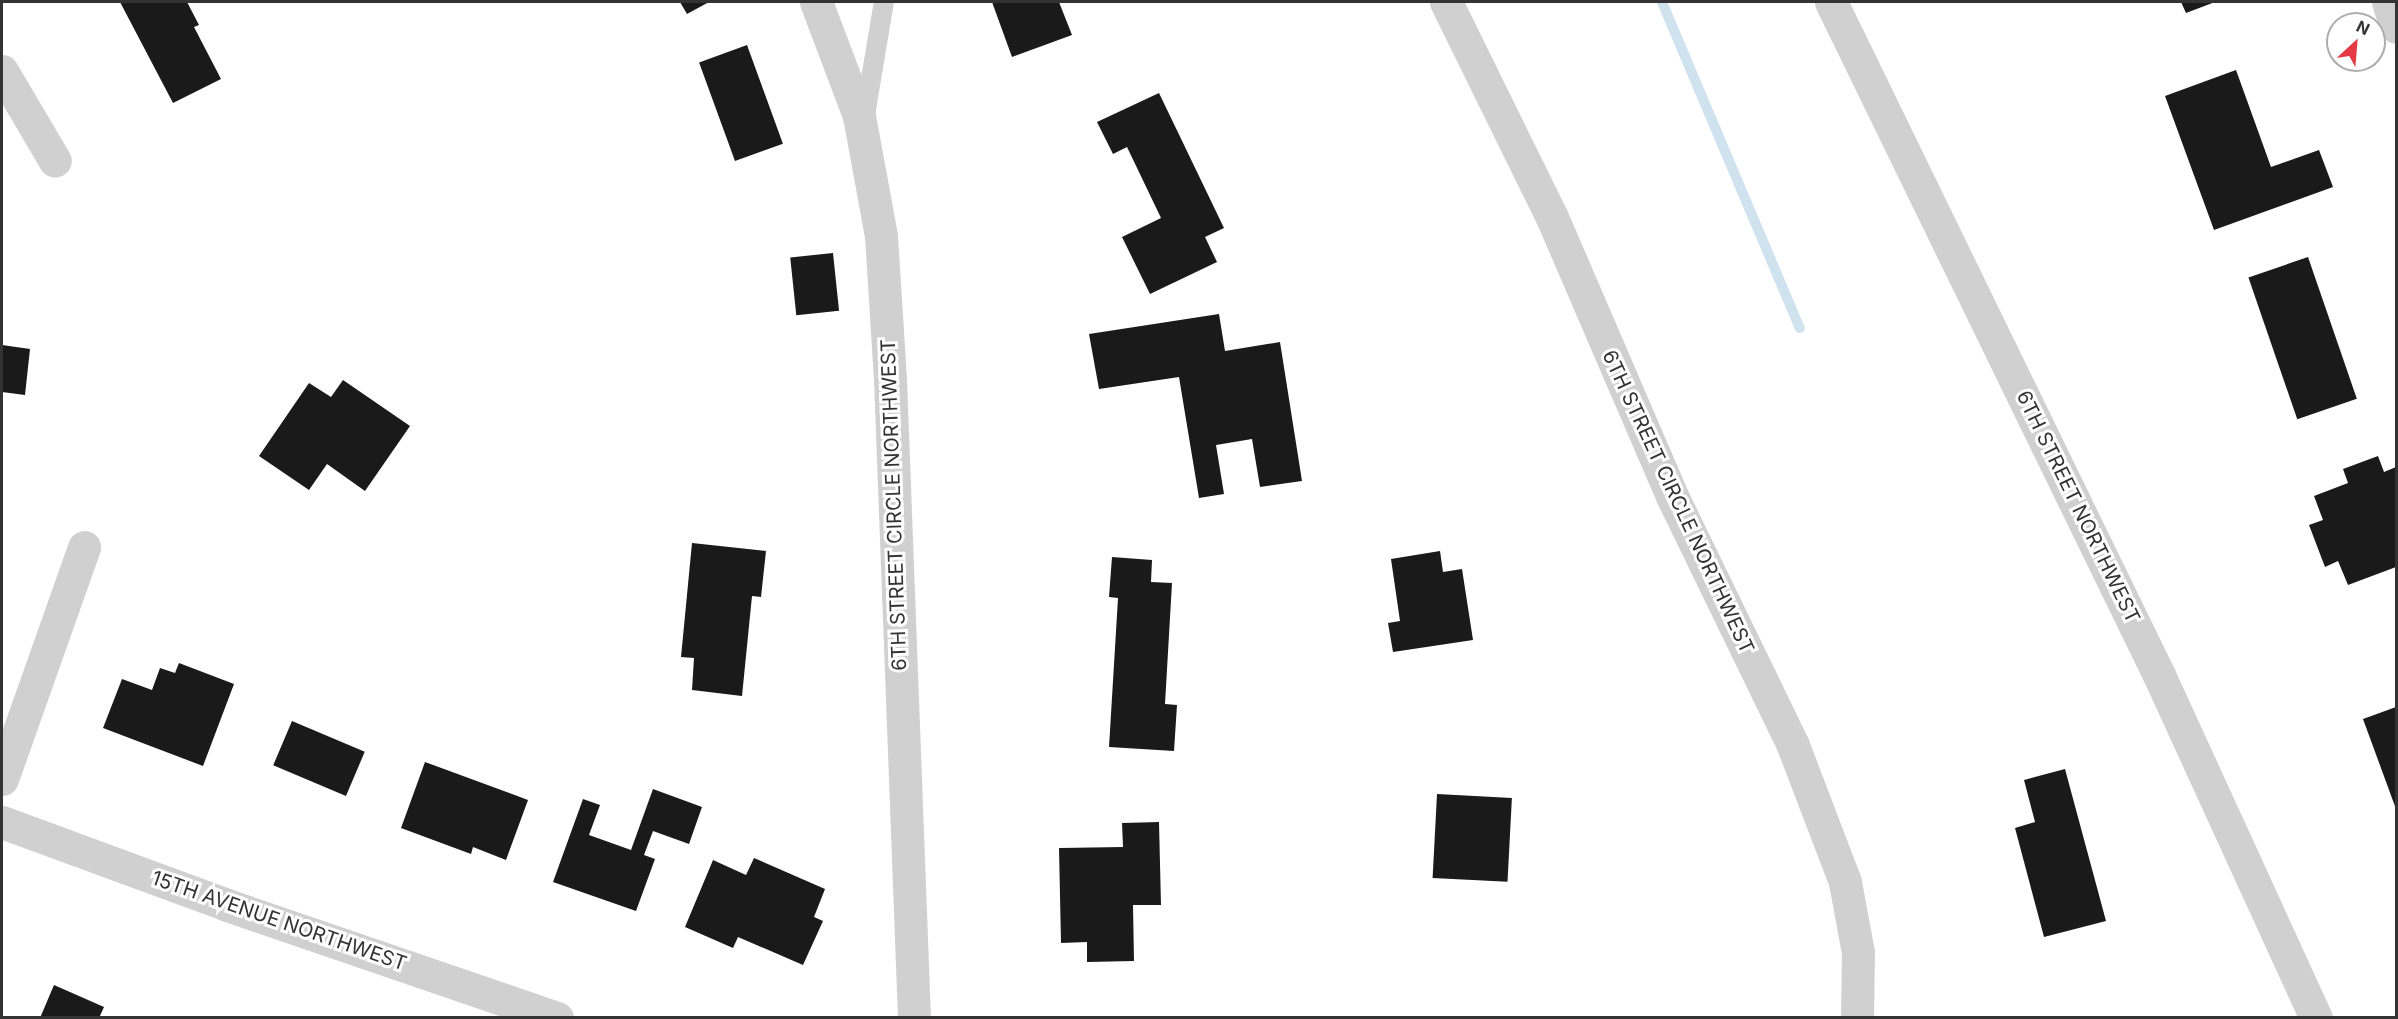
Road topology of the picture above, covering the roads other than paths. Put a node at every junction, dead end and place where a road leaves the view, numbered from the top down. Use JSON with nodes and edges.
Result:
{"nodes":[{"id":1,"x":816,"y":2,"type":"edge"},
{"id":2,"x":884,"y":2,"type":"edge"},
{"id":3,"x":1446,"y":2,"type":"edge"},
{"id":4,"x":1831,"y":2,"type":"edge"},
{"id":5,"x":2388,"y":2,"type":"edge"},
{"id":6,"x":2397,"y":27,"type":"edge"},
{"id":7,"x":2,"y":71,"type":"edge"},
{"id":8,"x":862,"y":132,"type":"junction"},
{"id":9,"x":55,"y":161,"type":"dead end"},
{"id":10,"x":84,"y":547,"type":"dead end"},
{"id":11,"x":2,"y":779,"type":"edge"},
{"id":12,"x":2,"y":822,"type":"edge"},
{"id":13,"x":557,"y":1017,"type":"edge"},
{"id":14,"x":914,"y":1017,"type":"edge"},
{"id":15,"x":1857,"y":1017,"type":"edge"},
{"id":16,"x":2316,"y":1017,"type":"edge"}],
"edges":[{"from":1,"to":8,"type":"street","name":"6TH STREET CIRCLE NORTHWEST"},
{"from":2,"to":8,"type":"lane"},
{"from":3,"to":15,"type":"street","name":"6TH STREET CIRCLE NORTHWEST"},
{"from":4,"to":16,"type":"street","name":"6TH STREET NORTHWEST"},
{"from":5,"to":6,"type":"street"},
{"from":7,"to":9,"type":"street"},
{"from":8,"to":14,"type":"street","name":"6TH STREET CIRCLE NORTHWEST"},
{"from":10,"to":11,"type":"street"},
{"from":12,"to":13,"type":"street","name":"15TH AVENUE NORTHWEST"}]}
